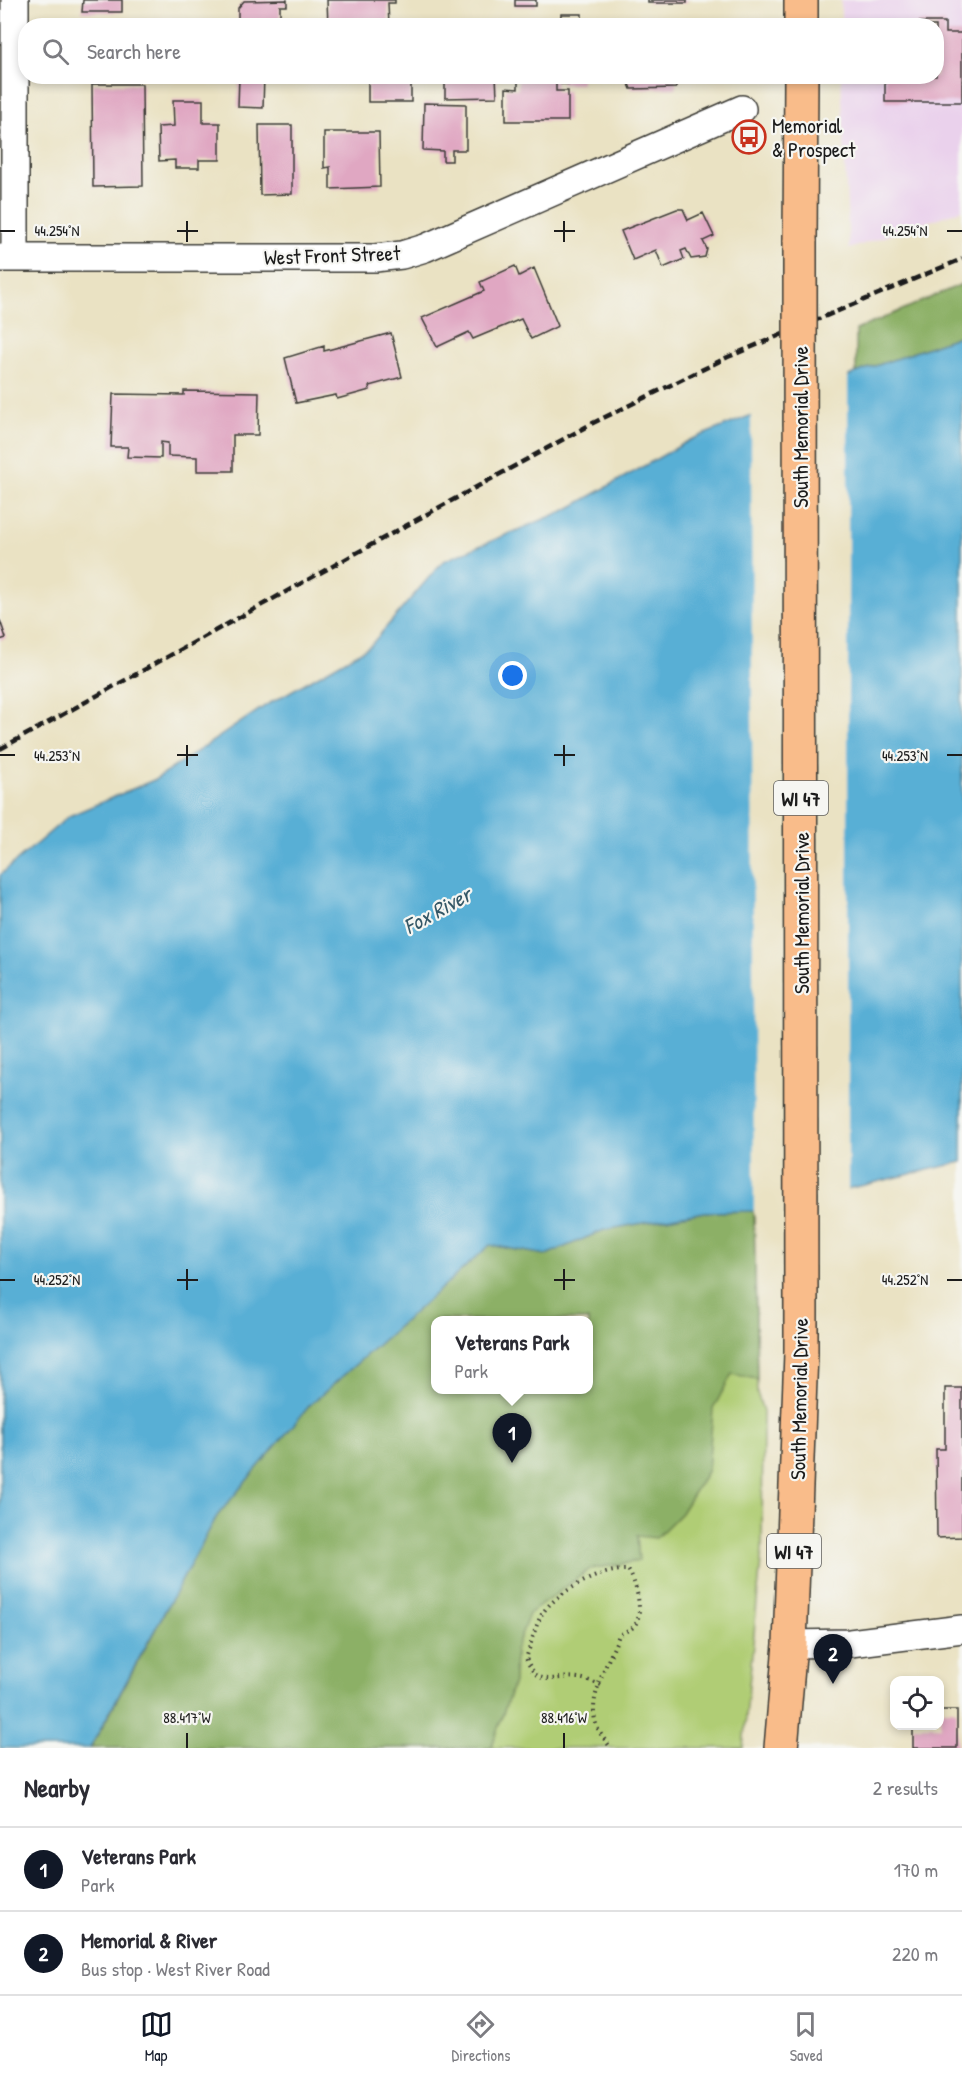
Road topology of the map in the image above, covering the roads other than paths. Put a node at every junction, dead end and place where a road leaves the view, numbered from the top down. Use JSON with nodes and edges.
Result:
{"nodes":[{"id":1,"x":15,"y":0,"type":"edge"},
{"id":2,"x":801,"y":0,"type":"edge"},
{"id":3,"x":801,"y":18,"type":"edge"},
{"id":4,"x":801,"y":84,"type":"edge"},
{"id":5,"x":742,"y":109,"type":"dead end"},
{"id":6,"x":8,"y":258,"type":"edge"},
{"id":7,"x":962,"y":1629,"type":"edge"},
{"id":8,"x":790,"y":1644,"type":"junction"},
{"id":9,"x":781,"y":1748,"type":"edge"}],
"edges":[{"from":1,"to":6,"type":"street"},
{"from":2,"to":3,"type":"main road"},
{"from":4,"to":8,"type":"main road","name":"South Memorial Drive","number":"WI 47","bridge":true},
{"from":5,"to":6,"type":"street","name":"West Front Street"},
{"from":7,"to":8,"type":"street"},
{"from":8,"to":9,"type":"main road","name":"South Memorial Drive","number":"WI 47"}]}
